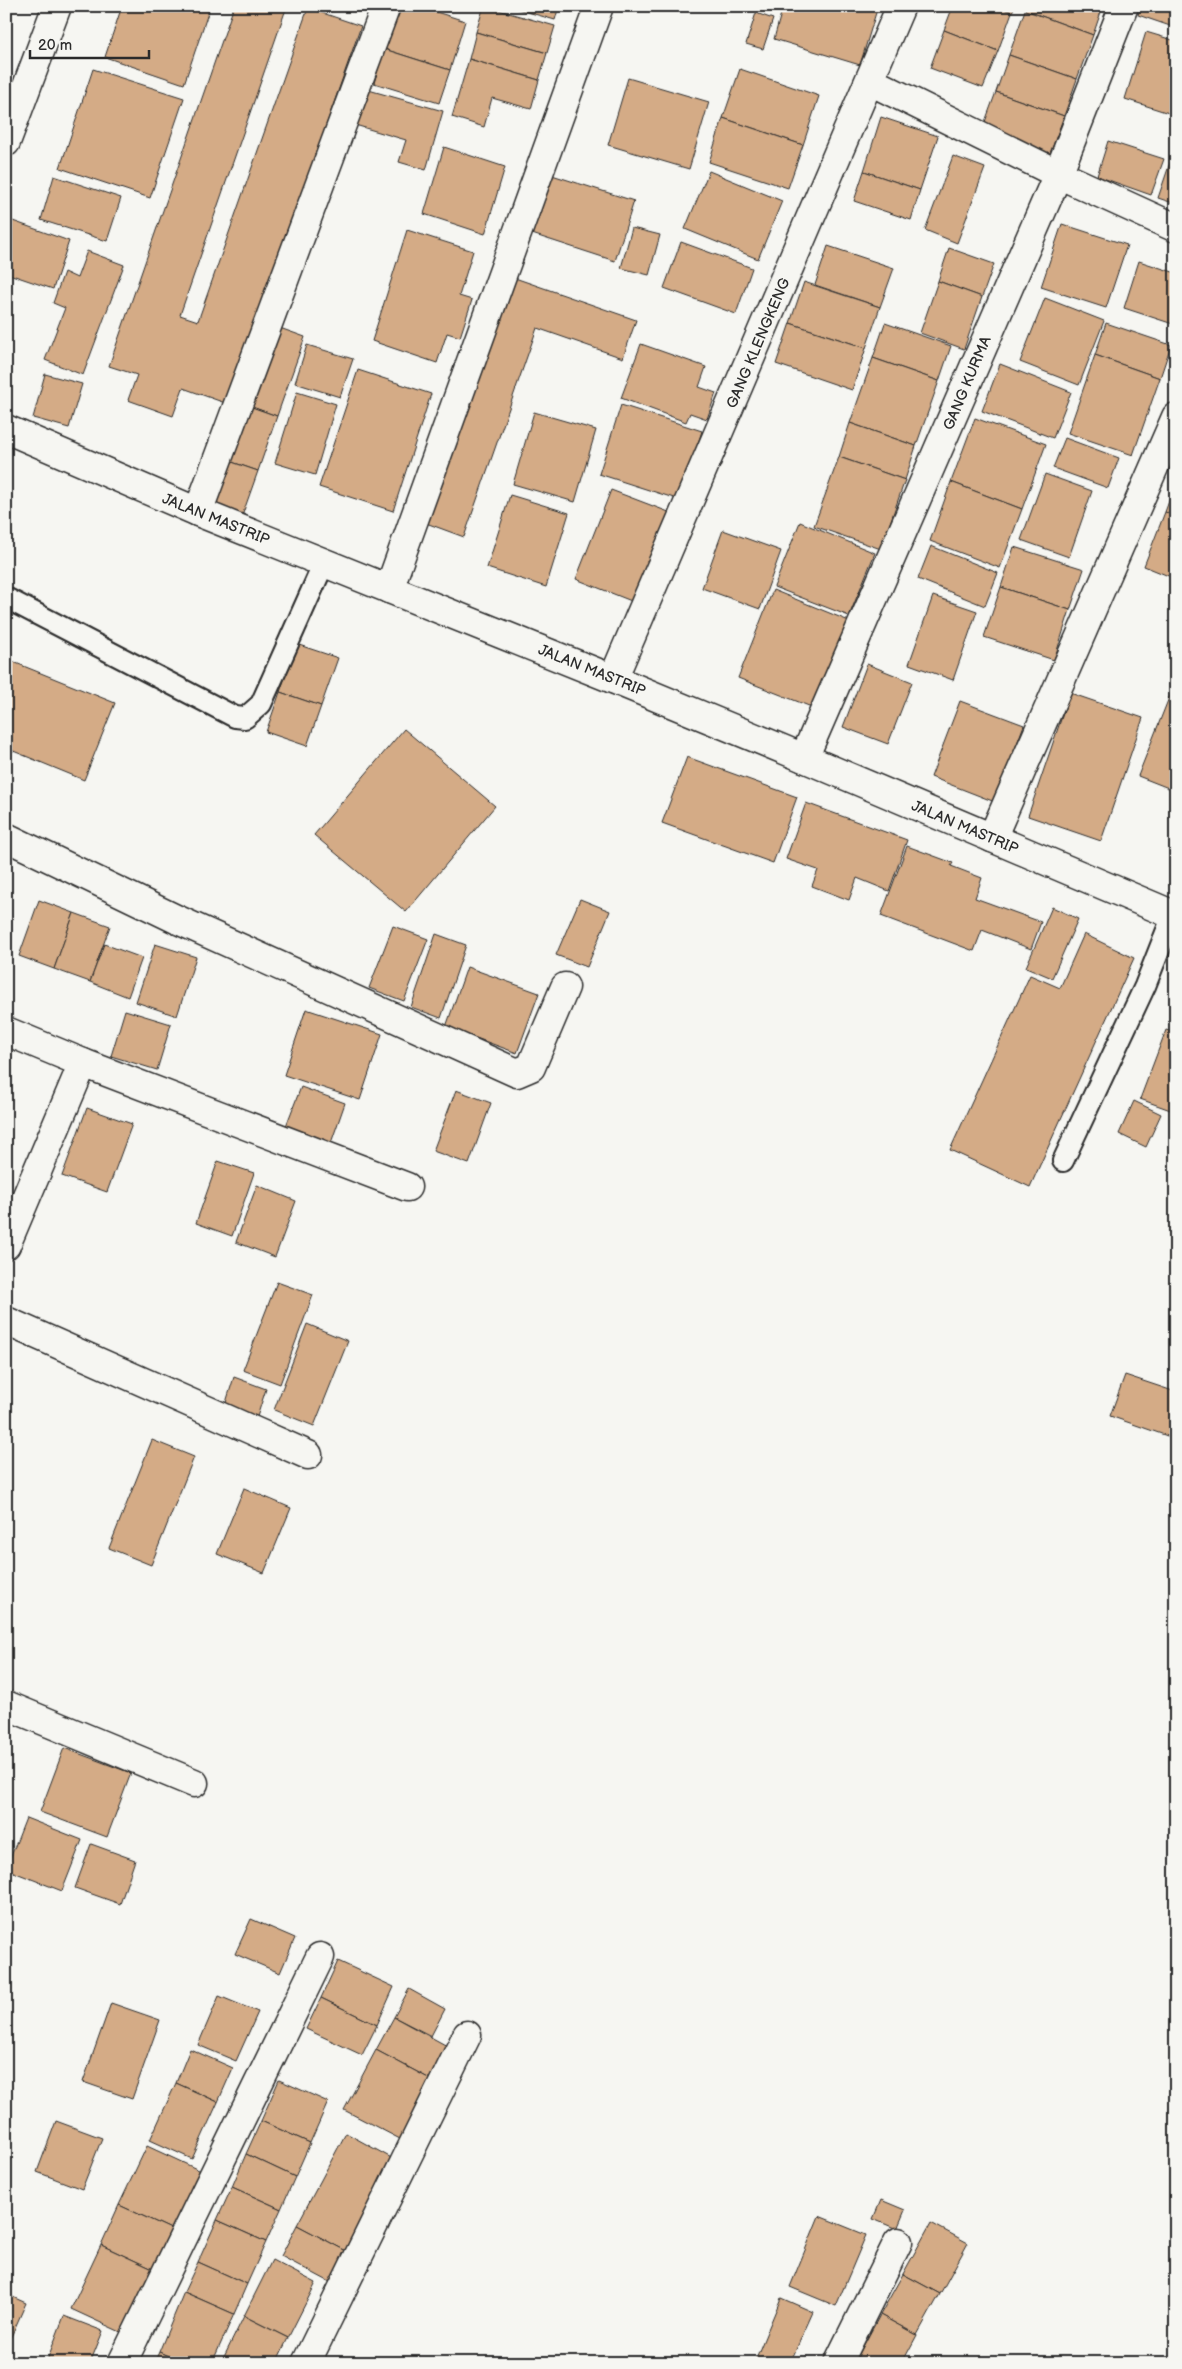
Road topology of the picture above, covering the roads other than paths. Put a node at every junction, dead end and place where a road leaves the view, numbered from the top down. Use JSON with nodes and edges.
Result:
{"nodes":[{"id":1,"x":57,"y":6,"type":"edge"},
{"id":2,"x":386,"y":6,"type":"edge"},
{"id":3,"x":599,"y":6,"type":"edge"},
{"id":4,"x":901,"y":6,"type":"edge"},
{"id":5,"x":1124,"y":6,"type":"edge"},
{"id":6,"x":870,"y":81,"type":"junction"},
{"id":7,"x":6,"y":142,"type":"edge"},
{"id":8,"x":1058,"y":174,"type":"junction"},
{"id":9,"x":1176,"y":228,"type":"edge"},
{"id":10,"x":1176,"y":417,"type":"edge"},
{"id":11,"x":6,"y":429,"type":"edge"},
{"id":12,"x":198,"y":512,"type":"junction"},
{"id":13,"x":324,"y":563,"type":"junction"},
{"id":14,"x":389,"y":589,"type":"junction"},
{"id":15,"x":6,"y":598,"type":"edge"},
{"id":16,"x":613,"y":678,"type":"junction"},
{"id":17,"x":804,"y":758,"type":"junction"},
{"id":18,"x":6,"y":837,"type":"edge"},
{"id":19,"x":992,"y":838,"type":"junction"},
{"id":20,"x":1175,"y":914,"type":"edge"},
{"id":21,"x":565,"y":987,"type":"dead end"},
{"id":22,"x":6,"y":1030,"type":"edge"},
{"id":23,"x":83,"y":1063,"type":"junction"},
{"id":24,"x":1063,"y":1161,"type":"dead end"},
{"id":25,"x":407,"y":1187,"type":"dead end"},
{"id":26,"x":6,"y":1245,"type":"edge"},
{"id":27,"x":6,"y":1321,"type":"edge"},
{"id":28,"x":308,"y":1455,"type":"dead end"},
{"id":29,"x":6,"y":1706,"type":"edge"},
{"id":30,"x":194,"y":1783,"type":"dead end"},
{"id":31,"x":320,"y":1957,"type":"dead end"},
{"id":32,"x":467,"y":2035,"type":"dead end"},
{"id":33,"x":898,"y":2242,"type":"dead end"},
{"id":34,"x":122,"y":2363,"type":"edge"},
{"id":35,"x":306,"y":2363,"type":"edge"},
{"id":36,"x":838,"y":2363,"type":"edge"}],
"edges":[{"from":1,"to":7,"type":"street"},
{"from":2,"to":12,"type":"street"},
{"from":3,"to":14,"type":"street"},
{"from":4,"to":6,"type":"street","name":"GANG KLENGKENG"},
{"from":5,"to":8,"type":"street","name":"GANG KURMA"},
{"from":6,"to":8,"type":"street"},
{"from":6,"to":16,"type":"street","name":"GANG KLENGKENG"},
{"from":8,"to":9,"type":"street"},
{"from":8,"to":17,"type":"street","name":"GANG KURMA"},
{"from":10,"to":19,"type":"street"},
{"from":11,"to":12,"type":"street","name":"JALAN MASTRIP"},
{"from":12,"to":13,"type":"street","name":"JALAN MASTRIP"},
{"from":13,"to":14,"type":"street","name":"JALAN MASTRIP"},
{"from":13,"to":15,"type":"lane"},
{"from":14,"to":16,"type":"street","name":"JALAN MASTRIP"},
{"from":16,"to":17,"type":"street","name":"JALAN MASTRIP"},
{"from":17,"to":19,"type":"street","name":"JALAN MASTRIP"},
{"from":18,"to":21,"type":"street"},
{"from":19,"to":20,"type":"street","name":"JALAN MASTRIP"},
{"from":20,"to":24,"type":"lane"},
{"from":22,"to":23,"type":"street"},
{"from":23,"to":25,"type":"street"},
{"from":23,"to":26,"type":"street"},
{"from":27,"to":28,"type":"street"},
{"from":29,"to":30,"type":"street"},
{"from":31,"to":34,"type":"street"},
{"from":32,"to":35,"type":"street"},
{"from":33,"to":36,"type":"street"}]}
